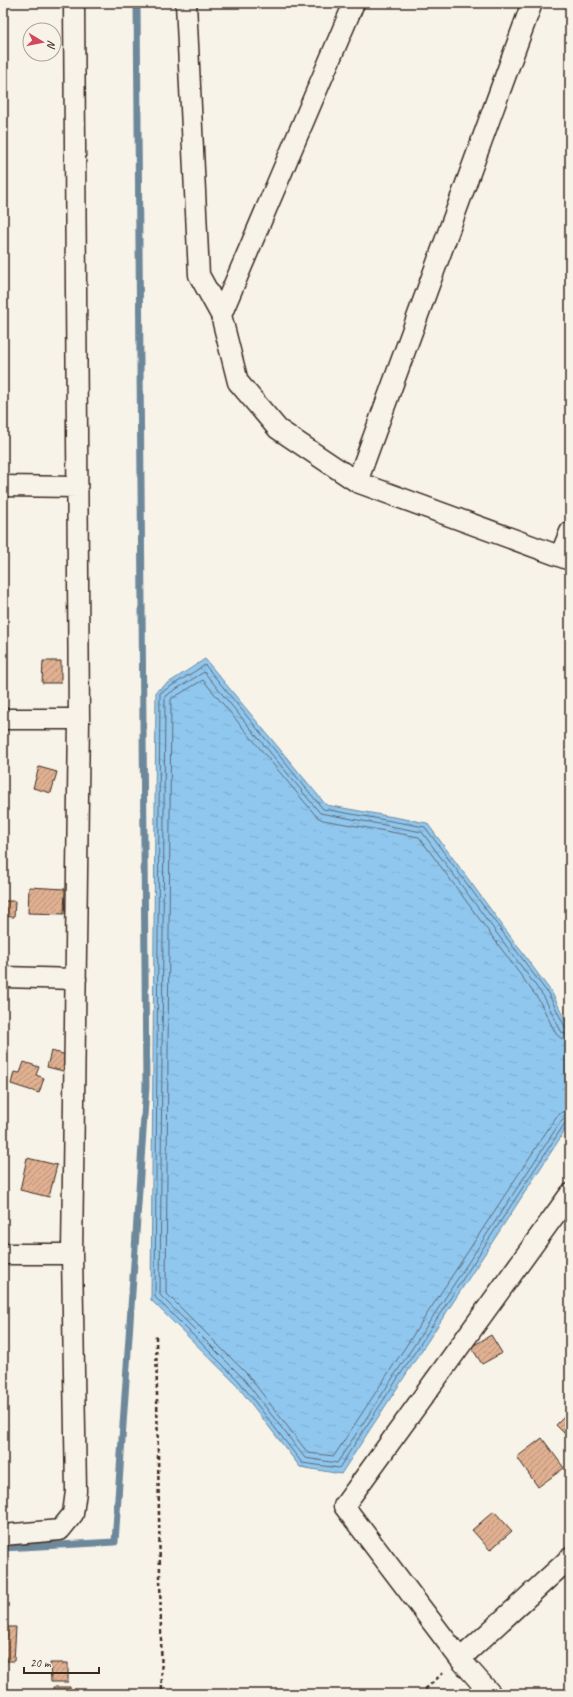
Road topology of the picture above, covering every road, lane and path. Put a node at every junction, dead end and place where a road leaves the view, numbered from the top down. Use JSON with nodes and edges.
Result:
{"nodes":[{"id":1,"x":74,"y":3,"type":"edge"},
{"id":2,"x":186,"y":3,"type":"edge"},
{"id":3,"x":354,"y":3,"type":"edge"},
{"id":4,"x":532,"y":3,"type":"edge"},
{"id":5,"x":221,"y":315,"type":"junction"},
{"id":6,"x":357,"y":482,"type":"junction"},
{"id":7,"x":3,"y":486,"type":"edge"},
{"id":8,"x":78,"y":487,"type":"junction"},
{"id":9,"x":570,"y":532,"type":"edge"},
{"id":10,"x":565,"y":558,"type":"edge"},
{"id":11,"x":3,"y":719,"type":"edge"},
{"id":12,"x":79,"y":719,"type":"junction"},
{"id":13,"x":3,"y":977,"type":"edge"},
{"id":14,"x":76,"y":979,"type":"junction"},
{"id":15,"x":570,"y":1194,"type":"edge"},
{"id":16,"x":3,"y":1254,"type":"edge"},
{"id":17,"x":72,"y":1254,"type":"junction"},
{"id":18,"x":156,"y":1336,"type":"dead end"},
{"id":19,"x":3,"y":1535,"type":"edge"},
{"id":20,"x":570,"y":1558,"type":"edge"},
{"id":21,"x":460,"y":1659,"type":"junction"},
{"id":22,"x":162,"y":1694,"type":"edge"},
{"id":23,"x":420,"y":1694,"type":"edge"},
{"id":24,"x":491,"y":1694,"type":"edge"}],
"edges":[{"from":1,"to":8,"type":"street"},
{"from":2,"to":5,"type":"street"},
{"from":3,"to":5,"type":"street"},
{"from":4,"to":6,"type":"street"},
{"from":5,"to":6,"type":"street"},
{"from":6,"to":10,"type":"street"},
{"from":7,"to":8,"type":"street"},
{"from":8,"to":12,"type":"street"},
{"from":9,"to":10,"type":"street"},
{"from":11,"to":12,"type":"street"},
{"from":12,"to":14,"type":"street"},
{"from":13,"to":14,"type":"street"},
{"from":14,"to":17,"type":"street"},
{"from":15,"to":21,"type":"street"},
{"from":16,"to":17,"type":"street"},
{"from":17,"to":19,"type":"street"},
{"from":18,"to":22,"type":"path"},
{"from":20,"to":21,"type":"street"},
{"from":21,"to":23,"type":"path"},
{"from":21,"to":24,"type":"street"}]}
